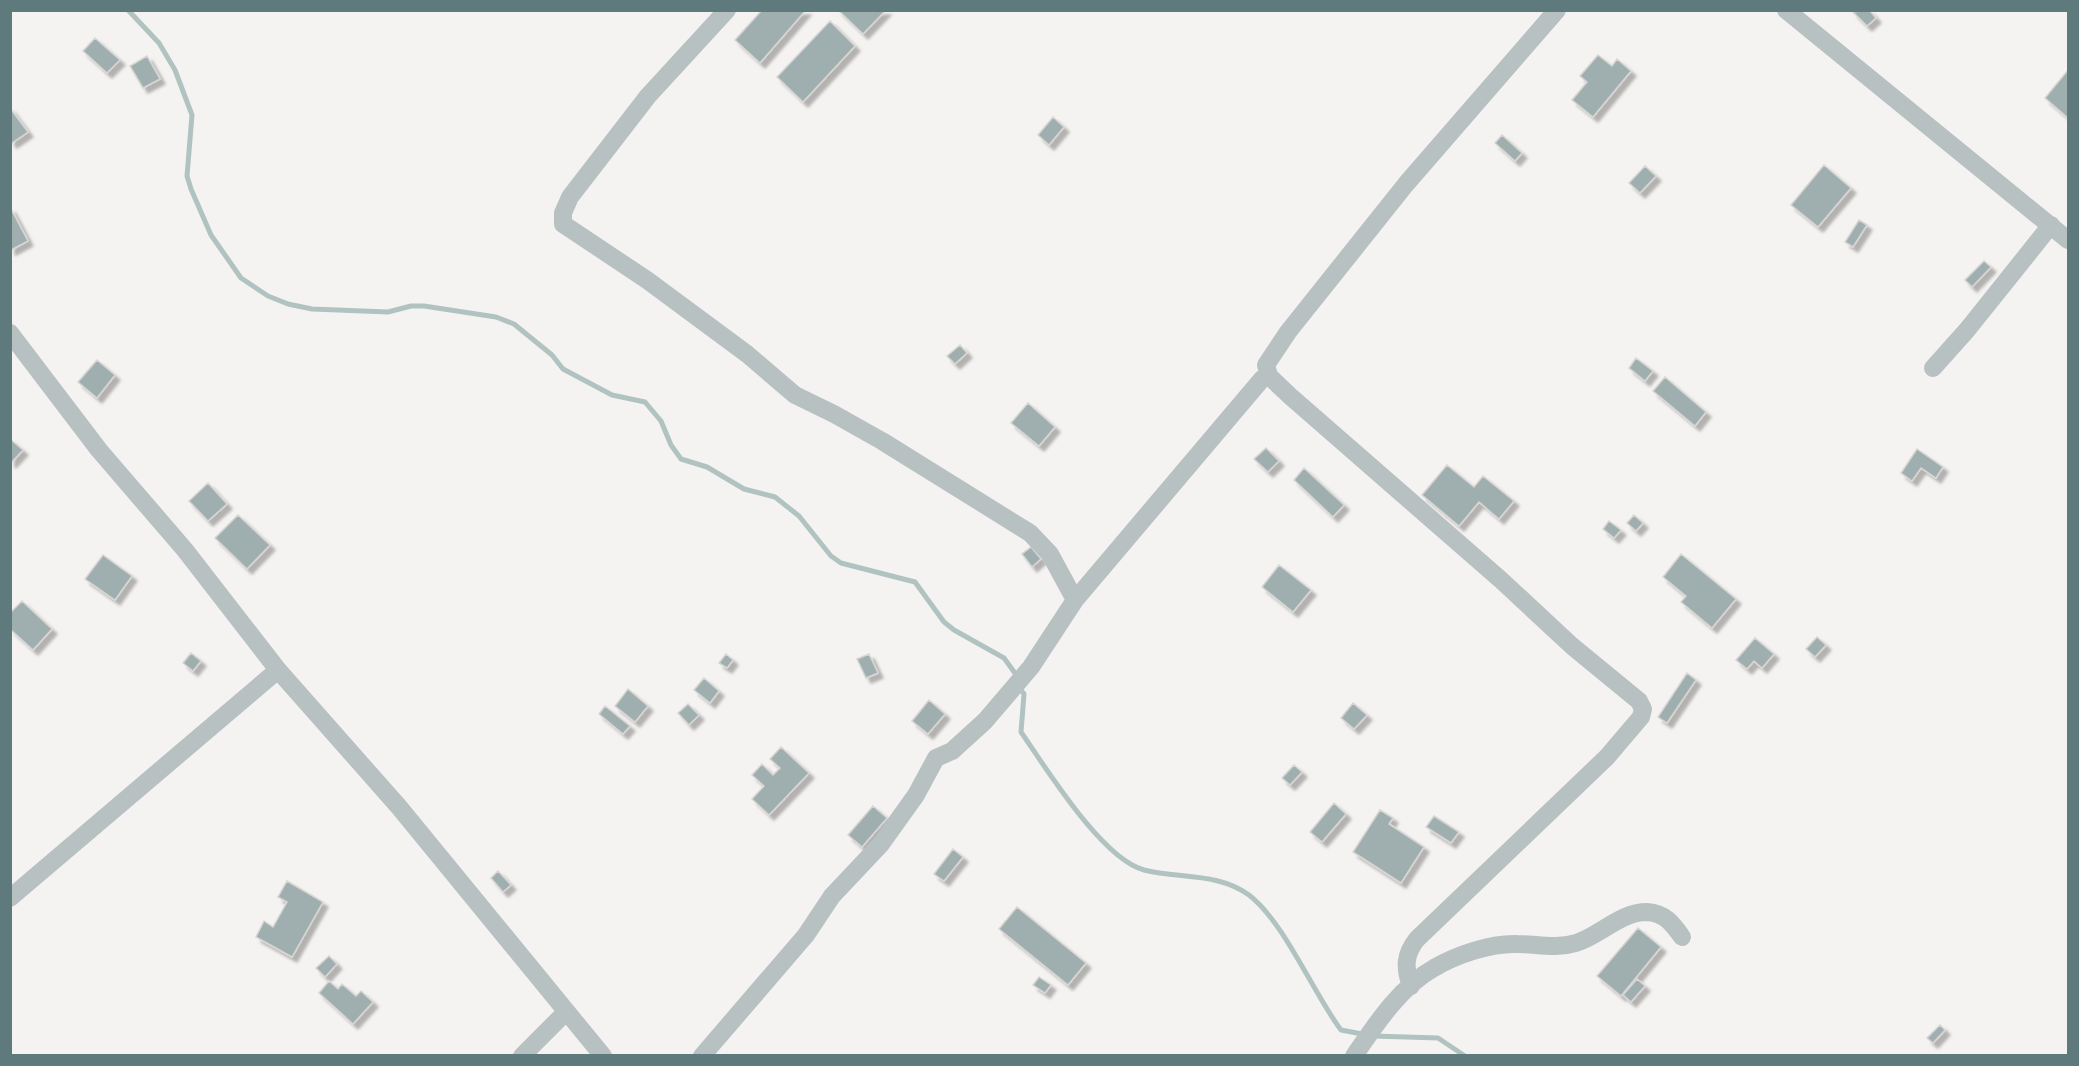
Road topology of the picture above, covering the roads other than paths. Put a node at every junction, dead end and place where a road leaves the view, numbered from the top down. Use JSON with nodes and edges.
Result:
{"nodes":[{"id":1,"x":727,"y":10,"type":"edge"},
{"id":2,"x":1557,"y":10,"type":"edge"},
{"id":3,"x":1786,"y":10,"type":"edge"},
{"id":4,"x":2051,"y":225,"type":"junction"},
{"id":5,"x":2068,"y":240,"type":"edge"},
{"id":6,"x":10,"y":333,"type":"edge"},
{"id":7,"x":1933,"y":368,"type":"dead end"},
{"id":8,"x":1269,"y":376,"type":"junction"},
{"id":9,"x":1075,"y":600,"type":"junction"},
{"id":10,"x":278,"y":670,"type":"junction"},
{"id":11,"x":10,"y":898,"type":"edge"},
{"id":12,"x":1682,"y":937,"type":"dead end"},
{"id":13,"x":1411,"y":986,"type":"junction"},
{"id":14,"x":565,"y":1013,"type":"junction"},
{"id":15,"x":522,"y":1056,"type":"edge"},
{"id":16,"x":603,"y":1056,"type":"edge"},
{"id":17,"x":702,"y":1056,"type":"edge"},
{"id":18,"x":1354,"y":1056,"type":"edge"}],
"edges":[{"from":1,"to":9,"type":"street"},
{"from":2,"to":8,"type":"street"},
{"from":3,"to":4,"type":"street"},
{"from":4,"to":5,"type":"street"},
{"from":4,"to":7,"type":"street"},
{"from":6,"to":10,"type":"street"},
{"from":8,"to":9,"type":"street"},
{"from":8,"to":13,"type":"street"},
{"from":9,"to":17,"type":"street"},
{"from":10,"to":11,"type":"street"},
{"from":10,"to":14,"type":"street"},
{"from":12,"to":13,"type":"street"},
{"from":13,"to":18,"type":"street"},
{"from":14,"to":15,"type":"street"},
{"from":14,"to":16,"type":"street"}]}
